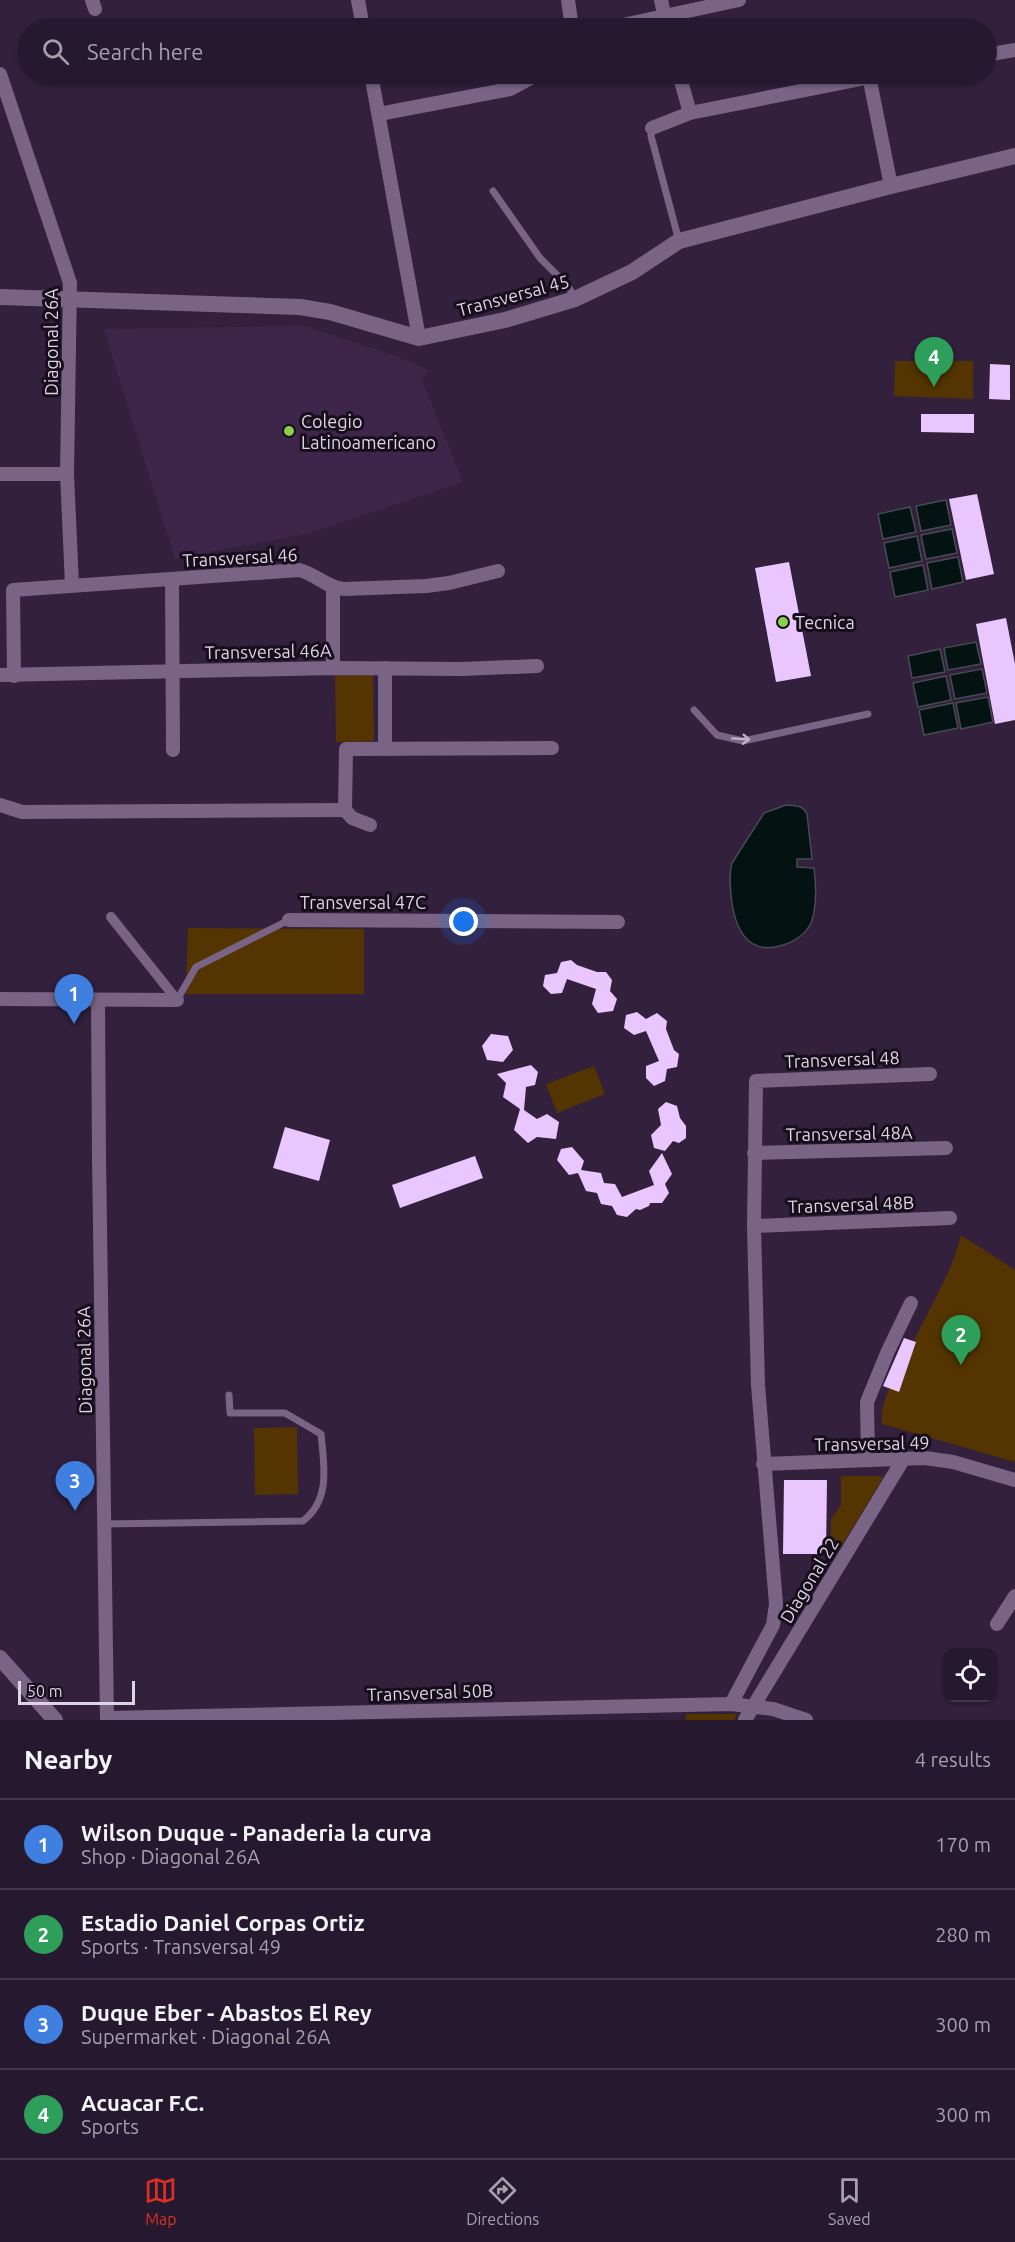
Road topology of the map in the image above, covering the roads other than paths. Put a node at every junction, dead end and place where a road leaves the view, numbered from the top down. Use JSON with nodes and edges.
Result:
{"nodes":[{"id":1,"x":358,"y":0,"type":"edge"},
{"id":2,"x":568,"y":0,"type":"edge"},
{"id":3,"x":661,"y":0,"type":"edge"},
{"id":4,"x":739,"y":0,"type":"edge"},
{"id":5,"x":361,"y":18,"type":"edge"},
{"id":6,"x":571,"y":18,"type":"edge"},
{"id":7,"x":665,"y":18,"type":"edge"},
{"id":8,"x":682,"y":18,"type":"edge"},
{"id":9,"x":1015,"y":50,"type":"edge"},
{"id":10,"x":997,"y":53,"type":"edge"},
{"id":11,"x":0,"y":74,"type":"edge"},
{"id":12,"x":374,"y":84,"type":"edge"},
{"id":13,"x":519,"y":84,"type":"edge"},
{"id":14,"x":682,"y":84,"type":"edge"},
{"id":15,"x":829,"y":84,"type":"edge"},
{"id":16,"x":871,"y":84,"type":"edge"},
{"id":17,"x":690,"y":112,"type":"junction"},
{"id":18,"x":379,"y":114,"type":"junction"},
{"id":19,"x":652,"y":128,"type":"joint"},
{"id":20,"x":1015,"y":156,"type":"edge"},
{"id":21,"x":891,"y":186,"type":"junction"},
{"id":22,"x":493,"y":191,"type":"dead end"},
{"id":23,"x":679,"y":241,"type":"junction"},
{"id":24,"x":0,"y":297,"type":"edge"},
{"id":25,"x":70,"y":298,"type":"junction"},
{"id":26,"x":575,"y":299,"type":"junction"},
{"id":27,"x":419,"y":338,"type":"junction"},
{"id":28,"x":0,"y":474,"type":"edge"},
{"id":29,"x":67,"y":474,"type":"junction"},
{"id":30,"x":498,"y":571,"type":"dead end"},
{"id":31,"x":172,"y":579,"type":"junction"},
{"id":32,"x":72,"y":585,"type":"junction"},
{"id":33,"x":333,"y":588,"type":"junction"},
{"id":34,"x":537,"y":666,"type":"dead end"},
{"id":35,"x":333,"y":668,"type":"junction"},
{"id":36,"x":385,"y":668,"type":"junction"},
{"id":37,"x":172,"y":671,"type":"junction"},
{"id":38,"x":0,"y":675,"type":"edge"},
{"id":39,"x":14,"y":676,"type":"junction"},
{"id":40,"x":694,"y":710,"type":"dead end"},
{"id":41,"x":868,"y":714,"type":"dead end"},
{"id":42,"x":552,"y":748,"type":"dead end"},
{"id":43,"x":385,"y":749,"type":"junction"},
{"id":44,"x":172,"y":750,"type":"dead end"},
{"id":45,"x":0,"y":805,"type":"edge"},
{"id":46,"x":345,"y":810,"type":"junction"},
{"id":47,"x":370,"y":825,"type":"dead end"},
{"id":48,"x":111,"y":917,"type":"dead end"},
{"id":49,"x":289,"y":920,"type":"joint"},
{"id":50,"x":618,"y":922,"type":"dead end"},
{"id":51,"x":0,"y":999,"type":"edge"},
{"id":52,"x":98,"y":1000,"type":"junction"},
{"id":53,"x":177,"y":1000,"type":"junction"},
{"id":54,"x":930,"y":1074,"type":"dead end"},
{"id":55,"x":945,"y":1148,"type":"dead end"},
{"id":56,"x":754,"y":1153,"type":"junction"},
{"id":57,"x":950,"y":1218,"type":"dead end"},
{"id":58,"x":754,"y":1226,"type":"junction"},
{"id":59,"x":911,"y":1303,"type":"dead end"},
{"id":60,"x":229,"y":1395,"type":"dead end"},
{"id":61,"x":904,"y":1458,"type":"junction"},
{"id":62,"x":868,"y":1460,"type":"junction"},
{"id":63,"x":763,"y":1464,"type":"junction"},
{"id":64,"x":1015,"y":1480,"type":"edge"},
{"id":65,"x":104,"y":1524,"type":"junction"},
{"id":66,"x":1015,"y":1596,"type":"edge"},
{"id":67,"x":997,"y":1624,"type":"dead end"},
{"id":68,"x":0,"y":1658,"type":"edge"},
{"id":69,"x":731,"y":1704,"type":"junction"},
{"id":70,"x":755,"y":1705,"type":"junction"},
{"id":71,"x":55,"y":1720,"type":"edge"},
{"id":72,"x":107,"y":1720,"type":"edge"},
{"id":73,"x":745,"y":1720,"type":"edge"},
{"id":74,"x":806,"y":1720,"type":"edge"}],
"edges":[{"from":1,"to":5,"type":"street"},
{"from":2,"to":6,"type":"street"},
{"from":3,"to":7,"type":"street"},
{"from":4,"to":8,"type":"street"},
{"from":9,"to":10,"type":"street"},
{"from":11,"to":25,"type":"street","name":"Diagonal 26A"},
{"from":12,"to":18,"type":"street"},
{"from":13,"to":18,"type":"street"},
{"from":14,"to":17,"type":"street"},
{"from":15,"to":17,"type":"street"},
{"from":16,"to":21,"type":"street"},
{"from":17,"to":19,"type":"street"},
{"from":18,"to":27,"type":"street"},
{"from":19,"to":23,"type":"lane"},
{"from":20,"to":21,"type":"street","name":"Transversal 45"},
{"from":21,"to":23,"type":"street","name":"Transversal 45"},
{"from":22,"to":26,"type":"lane"},
{"from":23,"to":26,"type":"street","name":"Transversal 45"},
{"from":24,"to":25,"type":"street","name":"Transversal 45"},
{"from":25,"to":27,"type":"street","name":"Transversal 45"},
{"from":25,"to":29,"type":"street","name":"Diagonal 26A"},
{"from":26,"to":27,"type":"street","name":"Transversal 45"},
{"from":28,"to":29,"type":"street"},
{"from":29,"to":32,"type":"street","name":"Diagonal 26A"},
{"from":30,"to":33,"type":"street"},
{"from":31,"to":32,"type":"street","name":"Transversal 46"},
{"from":31,"to":33,"type":"street","name":"Transversal 46"},
{"from":31,"to":37,"type":"street"},
{"from":32,"to":39,"type":"street","name":"Transversal 46"},
{"from":33,"to":35,"type":"street"},
{"from":34,"to":36,"type":"street","name":"Transversal 46A"},
{"from":35,"to":36,"type":"street","name":"Transversal 46A"},
{"from":35,"to":37,"type":"street","name":"Transversal 46A"},
{"from":36,"to":43,"type":"street"},
{"from":37,"to":39,"type":"street","name":"Transversal 46A"},
{"from":37,"to":44,"type":"street"},
{"from":38,"to":39,"type":"street","name":"Transversal 46A"},
{"from":40,"to":41,"type":"lane","one_way":true},
{"from":42,"to":43,"type":"street"},
{"from":43,"to":46,"type":"street"},
{"from":45,"to":46,"type":"street"},
{"from":46,"to":47,"type":"street"},
{"from":48,"to":53,"type":"street"},
{"from":49,"to":50,"type":"street","name":"Transversal 47C"},
{"from":49,"to":53,"type":"lane"},
{"from":51,"to":52,"type":"street"},
{"from":52,"to":53,"type":"street"},
{"from":52,"to":65,"type":"street","name":"Diagonal 26A"},
{"from":54,"to":56,"type":"street","name":"Transversal 48"},
{"from":55,"to":56,"type":"street","name":"Transversal 48A"},
{"from":56,"to":58,"type":"street"},
{"from":57,"to":58,"type":"street","name":"Transversal 48B"},
{"from":58,"to":63,"type":"street"},
{"from":59,"to":62,"type":"street"},
{"from":60,"to":65,"type":"lane"},
{"from":61,"to":62,"type":"street","name":"Transversal 49"},
{"from":61,"to":64,"type":"street","name":"Transversal 49"},
{"from":61,"to":70,"type":"street","name":"Diagonal 22"},
{"from":62,"to":63,"type":"street","name":"Transversal 49"},
{"from":63,"to":69,"type":"street"},
{"from":65,"to":72,"type":"street","name":"Diagonal 26A"},
{"from":66,"to":67,"type":"street"},
{"from":68,"to":71,"type":"street"},
{"from":69,"to":70,"type":"street","name":"Transversal 50B"},
{"from":69,"to":72,"type":"street","name":"Transversal 50B"},
{"from":70,"to":73,"type":"street","name":"Diagonal 22"},
{"from":70,"to":74,"type":"street","name":"Transversal 50B"}]}
